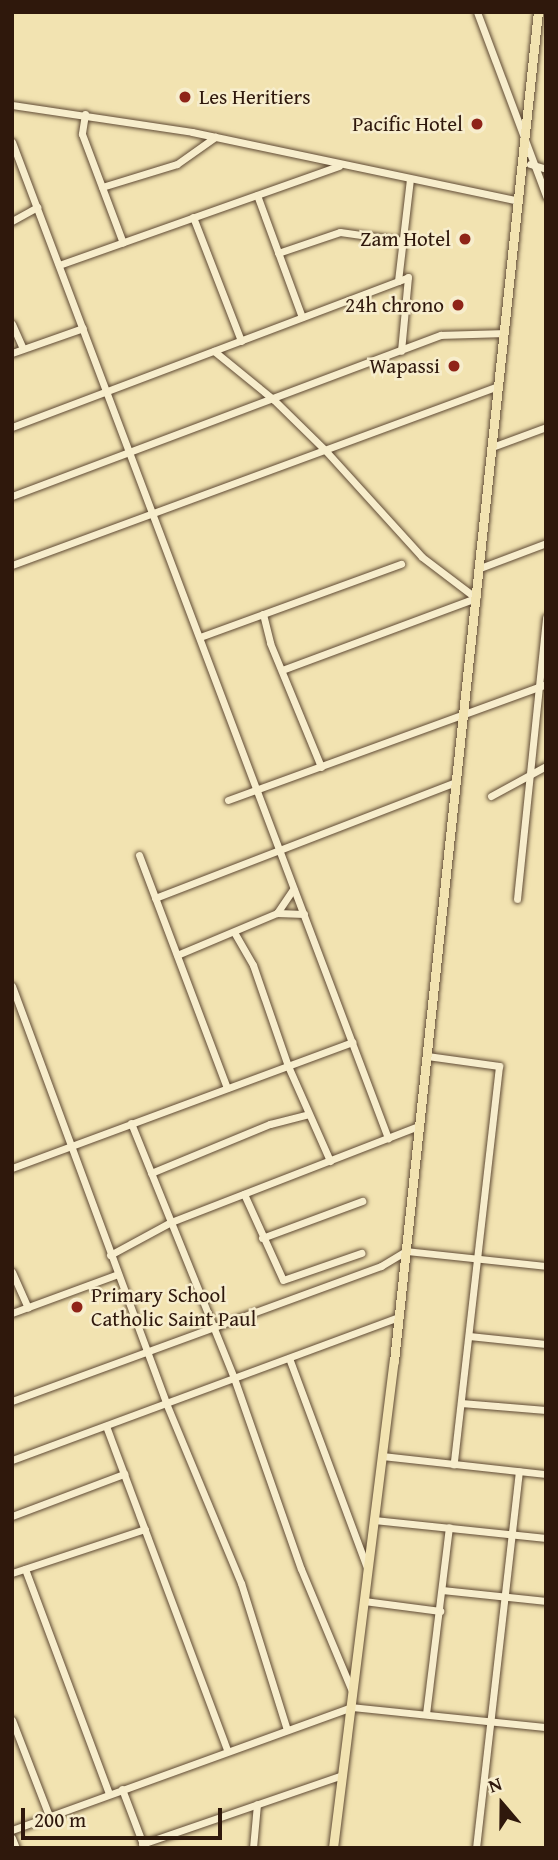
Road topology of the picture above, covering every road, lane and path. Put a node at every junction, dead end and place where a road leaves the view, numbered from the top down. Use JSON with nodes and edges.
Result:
{"nodes":[{"id":1,"x":538,"y":12,"type":"edge"},
{"id":2,"x":477,"y":14,"type":"edge"},
{"id":3,"x":12,"y":105,"type":"edge"},
{"id":4,"x":85,"y":114,"type":"junction"},
{"id":5,"x":525,"y":135,"type":"junction"},
{"id":6,"x":215,"y":138,"type":"junction"},
{"id":7,"x":13,"y":144,"type":"edge"},
{"id":8,"x":522,"y":161,"type":"junction"},
{"id":9,"x":340,"y":165,"type":"junction"},
{"id":10,"x":533,"y":165,"type":"junction"},
{"id":11,"x":546,"y":169,"type":"edge"},
{"id":12,"x":410,"y":179,"type":"junction"},
{"id":13,"x":102,"y":187,"type":"junction"},
{"id":14,"x":257,"y":195,"type":"junction"},
{"id":15,"x":546,"y":196,"type":"edge"},
{"id":16,"x":516,"y":200,"type":"junction"},
{"id":17,"x":37,"y":207,"type":"junction"},
{"id":18,"x":193,"y":218,"type":"junction"},
{"id":19,"x":12,"y":221,"type":"edge"},
{"id":20,"x":403,"y":241,"type":"junction"},
{"id":21,"x":123,"y":243,"type":"junction"},
{"id":22,"x":278,"y":253,"type":"junction"},
{"id":23,"x":59,"y":265,"type":"junction"},
{"id":24,"x":398,"y":281,"type":"junction"},
{"id":25,"x":302,"y":317,"type":"junction"},
{"id":26,"x":12,"y":324,"type":"edge"},
{"id":27,"x":83,"y":328,"type":"junction"},
{"id":28,"x":503,"y":333,"type":"junction"},
{"id":29,"x":241,"y":341,"type":"junction"},
{"id":30,"x":23,"y":349,"type":"junction"},
{"id":31,"x":214,"y":351,"type":"junction"},
{"id":32,"x":401,"y":351,"type":"junction"},
{"id":33,"x":12,"y":353,"type":"edge"},
{"id":34,"x":498,"y":386,"type":"junction"},
{"id":35,"x":107,"y":391,"type":"junction"},
{"id":36,"x":274,"y":400,"type":"junction"},
{"id":37,"x":12,"y":427,"type":"edge"},
{"id":38,"x":546,"y":427,"type":"edge"},
{"id":39,"x":492,"y":447,"type":"junction"},
{"id":40,"x":325,"y":450,"type":"junction"},
{"id":41,"x":130,"y":452,"type":"junction"},
{"id":42,"x":12,"y":496,"type":"edge"},
{"id":43,"x":153,"y":513,"type":"junction"},
{"id":44,"x":546,"y":543,"type":"edge"},
{"id":45,"x":401,"y":564,"type":"dead end"},
{"id":46,"x":12,"y":565,"type":"edge"},
{"id":47,"x":480,"y":568,"type":"junction"},
{"id":48,"x":476,"y":598,"type":"junction"},
{"id":49,"x":263,"y":614,"type":"junction"},
{"id":50,"x":546,"y":618,"type":"edge"},
{"id":51,"x":200,"y":637,"type":"junction"},
{"id":52,"x":282,"y":670,"type":"junction"},
{"id":53,"x":546,"y":684,"type":"edge"},
{"id":54,"x":537,"y":687,"type":"junction"},
{"id":55,"x":463,"y":715,"type":"junction"},
{"id":56,"x":321,"y":766,"type":"junction"},
{"id":57,"x":546,"y":766,"type":"edge"},
{"id":58,"x":529,"y":774,"type":"junction"},
{"id":59,"x":456,"y":782,"type":"junction"},
{"id":60,"x":257,"y":790,"type":"junction"},
{"id":61,"x":491,"y":796,"type":"dead end"},
{"id":62,"x":228,"y":800,"type":"dead end"},
{"id":63,"x":280,"y":850,"type":"junction"},
{"id":64,"x":139,"y":855,"type":"dead end"},
{"id":65,"x":293,"y":889,"type":"junction"},
{"id":66,"x":155,"y":898,"type":"junction"},
{"id":67,"x":517,"y":899,"type":"dead end"},
{"id":68,"x":277,"y":913,"type":"junction"},
{"id":69,"x":304,"y":914,"type":"junction"},
{"id":70,"x":234,"y":932,"type":"junction"},
{"id":71,"x":177,"y":955,"type":"junction"},
{"id":72,"x":12,"y":986,"type":"edge"},
{"id":73,"x":352,"y":1042,"type":"junction"},
{"id":74,"x":427,"y":1056,"type":"junction"},
{"id":75,"x":288,"y":1066,"type":"junction"},
{"id":76,"x":227,"y":1088,"type":"junction"},
{"id":77,"x":309,"y":1114,"type":"junction"},
{"id":78,"x":131,"y":1122,"type":"junction"},
{"id":79,"x":419,"y":1126,"type":"junction"},
{"id":80,"x":388,"y":1138,"type":"junction"},
{"id":81,"x":73,"y":1147,"type":"junction"},
{"id":82,"x":330,"y":1161,"type":"junction"},
{"id":83,"x":12,"y":1168,"type":"edge"},
{"id":84,"x":152,"y":1173,"type":"junction"},
{"id":85,"x":244,"y":1194,"type":"junction"},
{"id":86,"x":362,"y":1201,"type":"dead end"},
{"id":87,"x":171,"y":1222,"type":"junction"},
{"id":88,"x":262,"y":1237,"type":"junction"},
{"id":89,"x":406,"y":1251,"type":"junction"},
{"id":90,"x":361,"y":1253,"type":"dead end"},
{"id":91,"x":110,"y":1255,"type":"junction"},
{"id":92,"x":478,"y":1259,"type":"junction"},
{"id":93,"x":546,"y":1266,"type":"edge"},
{"id":94,"x":12,"y":1272,"type":"edge"},
{"id":95,"x":118,"y":1274,"type":"junction"},
{"id":96,"x":28,"y":1308,"type":"junction"},
{"id":97,"x":12,"y":1313,"type":"edge"},
{"id":98,"x":399,"y":1317,"type":"junction"},
{"id":99,"x":213,"y":1326,"type":"junction"},
{"id":100,"x":469,"y":1336,"type":"junction"},
{"id":101,"x":546,"y":1344,"type":"edge"},
{"id":102,"x":147,"y":1351,"type":"junction"},
{"id":103,"x":289,"y":1358,"type":"junction"},
{"id":104,"x":234,"y":1378,"type":"junction"},
{"id":105,"x":12,"y":1401,"type":"edge"},
{"id":106,"x":166,"y":1403,"type":"junction"},
{"id":107,"x":461,"y":1403,"type":"junction"},
{"id":108,"x":546,"y":1410,"type":"edge"},
{"id":109,"x":106,"y":1426,"type":"junction"},
{"id":110,"x":382,"y":1456,"type":"junction"},
{"id":111,"x":12,"y":1460,"type":"edge"},
{"id":112,"x":454,"y":1464,"type":"junction"},
{"id":113,"x":519,"y":1471,"type":"junction"},
{"id":114,"x":124,"y":1474,"type":"junction"},
{"id":115,"x":546,"y":1474,"type":"edge"},
{"id":116,"x":12,"y":1516,"type":"edge"},
{"id":117,"x":374,"y":1520,"type":"junction"},
{"id":118,"x":449,"y":1527,"type":"junction"},
{"id":119,"x":145,"y":1529,"type":"junction"},
{"id":120,"x":512,"y":1534,"type":"junction"},
{"id":121,"x":546,"y":1538,"type":"edge"},
{"id":122,"x":25,"y":1569,"type":"junction"},
{"id":123,"x":368,"y":1571,"type":"junction"},
{"id":124,"x":12,"y":1573,"type":"edge"},
{"id":125,"x":442,"y":1590,"type":"junction"},
{"id":126,"x":506,"y":1597,"type":"junction"},
{"id":127,"x":364,"y":1601,"type":"junction"},
{"id":128,"x":546,"y":1601,"type":"edge"},
{"id":129,"x":440,"y":1611,"type":"junction"},
{"id":130,"x":352,"y":1691,"type":"junction"},
{"id":131,"x":351,"y":1707,"type":"junction"},
{"id":132,"x":426,"y":1714,"type":"junction"},
{"id":133,"x":12,"y":1720,"type":"edge"},
{"id":134,"x":492,"y":1721,"type":"junction"},
{"id":135,"x":546,"y":1727,"type":"edge"},
{"id":136,"x":287,"y":1730,"type":"junction"},
{"id":137,"x":227,"y":1750,"type":"junction"},
{"id":138,"x":342,"y":1775,"type":"junction"},
{"id":139,"x":122,"y":1789,"type":"junction"},
{"id":140,"x":109,"y":1794,"type":"junction"},
{"id":141,"x":257,"y":1804,"type":"junction"},
{"id":142,"x":49,"y":1816,"type":"junction"},
{"id":143,"x":12,"y":1830,"type":"edge"},
{"id":144,"x":12,"y":1838,"type":"edge"},
{"id":145,"x":143,"y":1846,"type":"edge"},
{"id":146,"x":16,"y":1848,"type":"edge"},
{"id":147,"x":253,"y":1848,"type":"edge"},
{"id":148,"x":333,"y":1848,"type":"edge"},
{"id":149,"x":476,"y":1848,"type":"edge"}],
"edges":[{"from":1,"to":5,"type":"main road"},
{"from":2,"to":5,"type":"street"},
{"from":3,"to":4,"type":"street"},
{"from":4,"to":6,"type":"street"},
{"from":4,"to":13,"type":"street"},
{"from":5,"to":8,"type":"main road"},
{"from":5,"to":10,"type":"street"},
{"from":6,"to":9,"type":"street"},
{"from":6,"to":13,"type":"street"},
{"from":7,"to":17,"type":"street"},
{"from":8,"to":10,"type":"street"},
{"from":8,"to":16,"type":"main road"},
{"from":9,"to":12,"type":"street"},
{"from":9,"to":14,"type":"street"},
{"from":10,"to":11,"type":"street"},
{"from":10,"to":15,"type":"street"},
{"from":12,"to":16,"type":"street"},
{"from":12,"to":20,"type":"street"},
{"from":13,"to":21,"type":"street"},
{"from":14,"to":18,"type":"street"},
{"from":14,"to":22,"type":"street"},
{"from":16,"to":28,"type":"main road"},
{"from":17,"to":19,"type":"street"},
{"from":17,"to":23,"type":"street"},
{"from":18,"to":21,"type":"street"},
{"from":18,"to":29,"type":"street"},
{"from":20,"to":22,"type":"street"},
{"from":20,"to":24,"type":"street"},
{"from":21,"to":23,"type":"street"},
{"from":22,"to":25,"type":"street"},
{"from":23,"to":27,"type":"street"},
{"from":24,"to":25,"type":"street"},
{"from":24,"to":32,"type":"street"},
{"from":25,"to":29,"type":"street"},
{"from":26,"to":30,"type":"street"},
{"from":27,"to":30,"type":"street"},
{"from":27,"to":35,"type":"street"},
{"from":28,"to":32,"type":"street"},
{"from":28,"to":34,"type":"main road"},
{"from":29,"to":31,"type":"street"},
{"from":30,"to":33,"type":"street"},
{"from":31,"to":35,"type":"street"},
{"from":31,"to":36,"type":"street"},
{"from":32,"to":36,"type":"street"},
{"from":34,"to":39,"type":"main road"},
{"from":34,"to":40,"type":"street"},
{"from":35,"to":37,"type":"street"},
{"from":35,"to":41,"type":"street"},
{"from":36,"to":40,"type":"street"},
{"from":36,"to":41,"type":"street"},
{"from":38,"to":39,"type":"street"},
{"from":39,"to":47,"type":"main road"},
{"from":40,"to":43,"type":"street"},
{"from":40,"to":48,"type":"street"},
{"from":41,"to":42,"type":"street"},
{"from":41,"to":43,"type":"street"},
{"from":43,"to":46,"type":"street"},
{"from":43,"to":51,"type":"street"},
{"from":44,"to":47,"type":"street"},
{"from":45,"to":49,"type":"street"},
{"from":47,"to":48,"type":"main road"},
{"from":48,"to":52,"type":"street"},
{"from":48,"to":55,"type":"main road"},
{"from":49,"to":51,"type":"street"},
{"from":49,"to":52,"type":"street"},
{"from":50,"to":54,"type":"street"},
{"from":51,"to":60,"type":"street"},
{"from":52,"to":56,"type":"street"},
{"from":53,"to":54,"type":"street"},
{"from":54,"to":55,"type":"street"},
{"from":54,"to":58,"type":"street"},
{"from":55,"to":56,"type":"street"},
{"from":55,"to":59,"type":"main road"},
{"from":56,"to":60,"type":"street"},
{"from":57,"to":58,"type":"street"},
{"from":58,"to":61,"type":"street"},
{"from":58,"to":67,"type":"street"},
{"from":59,"to":63,"type":"street"},
{"from":59,"to":74,"type":"main road"},
{"from":60,"to":62,"type":"street"},
{"from":60,"to":63,"type":"street"},
{"from":63,"to":65,"type":"street"},
{"from":63,"to":66,"type":"street"},
{"from":64,"to":66,"type":"street"},
{"from":65,"to":68,"type":"street"},
{"from":65,"to":69,"type":"street"},
{"from":66,"to":71,"type":"street"},
{"from":68,"to":69,"type":"street"},
{"from":68,"to":70,"type":"street"},
{"from":69,"to":73,"type":"street"},
{"from":70,"to":71,"type":"street"},
{"from":70,"to":75,"type":"street"},
{"from":71,"to":76,"type":"street"},
{"from":72,"to":81,"type":"street"},
{"from":73,"to":75,"type":"street"},
{"from":73,"to":80,"type":"street"},
{"from":74,"to":79,"type":"main road"},
{"from":74,"to":92,"type":"street"},
{"from":75,"to":76,"type":"street"},
{"from":75,"to":77,"type":"street"},
{"from":76,"to":78,"type":"street"},
{"from":77,"to":82,"type":"street"},
{"from":77,"to":84,"type":"street"},
{"from":78,"to":81,"type":"street"},
{"from":78,"to":84,"type":"street"},
{"from":79,"to":80,"type":"street"},
{"from":79,"to":89,"type":"main road"},
{"from":80,"to":82,"type":"street"},
{"from":81,"to":83,"type":"street"},
{"from":81,"to":91,"type":"street"},
{"from":82,"to":85,"type":"street"},
{"from":84,"to":87,"type":"street"},
{"from":85,"to":87,"type":"street"},
{"from":85,"to":88,"type":"street"},
{"from":86,"to":88,"type":"street"},
{"from":87,"to":91,"type":"street"},
{"from":87,"to":99,"type":"street"},
{"from":88,"to":90,"type":"street"},
{"from":89,"to":92,"type":"street"},
{"from":89,"to":98,"type":"main road"},
{"from":89,"to":99,"type":"street"},
{"from":91,"to":95,"type":"street"},
{"from":92,"to":93,"type":"street"},
{"from":92,"to":100,"type":"street"},
{"from":94,"to":96,"type":"street"},
{"from":95,"to":96,"type":"street"},
{"from":95,"to":102,"type":"street"},
{"from":96,"to":97,"type":"street"},
{"from":98,"to":103,"type":"street"},
{"from":98,"to":110,"type":"main road"},
{"from":99,"to":102,"type":"street"},
{"from":99,"to":104,"type":"street"},
{"from":100,"to":101,"type":"street"},
{"from":100,"to":107,"type":"street"},
{"from":102,"to":105,"type":"street"},
{"from":102,"to":106,"type":"street"},
{"from":103,"to":104,"type":"street"},
{"from":103,"to":123,"type":"street"},
{"from":104,"to":106,"type":"street"},
{"from":104,"to":130,"type":"street"},
{"from":106,"to":109,"type":"street"},
{"from":106,"to":136,"type":"street"},
{"from":107,"to":108,"type":"street"},
{"from":107,"to":112,"type":"street"},
{"from":109,"to":111,"type":"street"},
{"from":109,"to":114,"type":"street"},
{"from":110,"to":112,"type":"street"},
{"from":110,"to":117,"type":"main road"},
{"from":112,"to":113,"type":"street"},
{"from":113,"to":115,"type":"street"},
{"from":113,"to":120,"type":"street"},
{"from":114,"to":116,"type":"street"},
{"from":114,"to":119,"type":"street"},
{"from":117,"to":118,"type":"street"},
{"from":117,"to":123,"type":"main road"},
{"from":118,"to":120,"type":"street"},
{"from":118,"to":125,"type":"street"},
{"from":119,"to":122,"type":"street"},
{"from":119,"to":137,"type":"street"},
{"from":120,"to":121,"type":"street"},
{"from":120,"to":126,"type":"street"},
{"from":122,"to":124,"type":"street"},
{"from":122,"to":140,"type":"street"},
{"from":123,"to":127,"type":"main road"},
{"from":125,"to":126,"type":"street"},
{"from":125,"to":129,"type":"street"},
{"from":126,"to":128,"type":"street"},
{"from":126,"to":134,"type":"street"},
{"from":127,"to":129,"type":"street"},
{"from":127,"to":130,"type":"main road"},
{"from":129,"to":132,"type":"street"},
{"from":130,"to":131,"type":"main road"},
{"from":131,"to":132,"type":"street"},
{"from":131,"to":136,"type":"street"},
{"from":131,"to":138,"type":"main road"},
{"from":132,"to":134,"type":"street"},
{"from":133,"to":142,"type":"street"},
{"from":134,"to":135,"type":"street"},
{"from":134,"to":149,"type":"street"},
{"from":136,"to":137,"type":"street"},
{"from":137,"to":139,"type":"street"},
{"from":138,"to":141,"type":"street"},
{"from":138,"to":148,"type":"main road"},
{"from":139,"to":140,"type":"street"},
{"from":139,"to":145,"type":"street"},
{"from":140,"to":142,"type":"street"},
{"from":141,"to":145,"type":"street"},
{"from":141,"to":147,"type":"street"},
{"from":142,"to":143,"type":"street"},
{"from":144,"to":146,"type":"street"}]}
